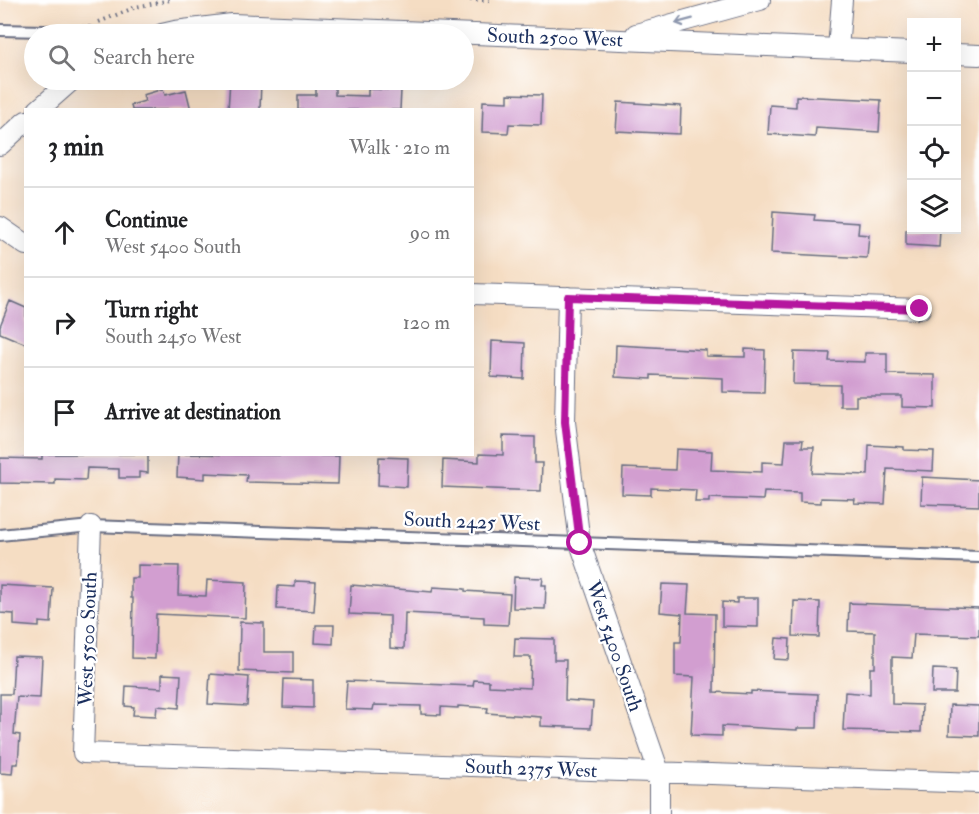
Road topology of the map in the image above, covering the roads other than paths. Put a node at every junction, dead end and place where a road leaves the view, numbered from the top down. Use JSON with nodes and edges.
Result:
{"nodes":[{"id":1,"x":760,"y":0,"type":"edge"},
{"id":2,"x":842,"y":0,"type":"edge"},
{"id":3,"x":0,"y":30,"type":"edge"},
{"id":4,"x":24,"y":31,"type":"edge"},
{"id":5,"x":474,"y":33,"type":"edge"},
{"id":6,"x":618,"y":39,"type":"junction"},
{"id":7,"x":838,"y":50,"type":"junction"},
{"id":8,"x":907,"y":52,"type":"edge"},
{"id":9,"x":961,"y":54,"type":"edge"},
{"id":10,"x":979,"y":55,"type":"edge"},
{"id":11,"x":61,"y":90,"type":"edge"},
{"id":12,"x":40,"y":108,"type":"edge"},
{"id":13,"x":24,"y":123,"type":"edge"},
{"id":14,"x":0,"y":145,"type":"edge"},
{"id":15,"x":0,"y":227,"type":"edge"},
{"id":16,"x":24,"y":244,"type":"edge"},
{"id":17,"x":474,"y":294,"type":"edge"},
{"id":18,"x":568,"y":297,"type":"junction"},
{"id":19,"x":920,"y":309,"type":"dead end"},
{"id":20,"x":91,"y":526,"type":"junction"},
{"id":21,"x":0,"y":535,"type":"edge"},
{"id":22,"x":580,"y":543,"type":"junction"},
{"id":23,"x":979,"y":557,"type":"edge"},
{"id":24,"x":83,"y":753,"type":"joint"},
{"id":25,"x":659,"y":772,"type":"junction"},
{"id":26,"x":979,"y":783,"type":"edge"},
{"id":27,"x":659,"y":814,"type":"edge"}],
"edges":[{"from":1,"to":6,"type":"street","one_way":true},
{"from":2,"to":7,"type":"street"},
{"from":3,"to":4,"type":"lane"},
{"from":5,"to":6,"type":"street","name":"South 2500 West"},
{"from":6,"to":7,"type":"street","name":"South 2500 West"},
{"from":7,"to":8,"type":"street","name":"South 2500 West"},
{"from":9,"to":10,"type":"street"},
{"from":11,"to":12,"type":"street"},
{"from":13,"to":14,"type":"street"},
{"from":15,"to":16,"type":"street"},
{"from":17,"to":18,"type":"street"},
{"from":18,"to":19,"type":"street"},
{"from":18,"to":22,"type":"street","name":"West 5400 South"},
{"from":20,"to":21,"type":"lane","name":"South 2425 West"},
{"from":20,"to":22,"type":"lane","name":"South 2425 West"},
{"from":20,"to":24,"type":"street","name":"West 5500 South"},
{"from":22,"to":23,"type":"lane","name":"South 2425 West"},
{"from":22,"to":25,"type":"street","name":"West 5400 South"},
{"from":24,"to":25,"type":"street","name":"South 2375 West"},
{"from":25,"to":26,"type":"street","name":"South 2375 West"},
{"from":25,"to":27,"type":"street","name":"West 5400 South"}]}
